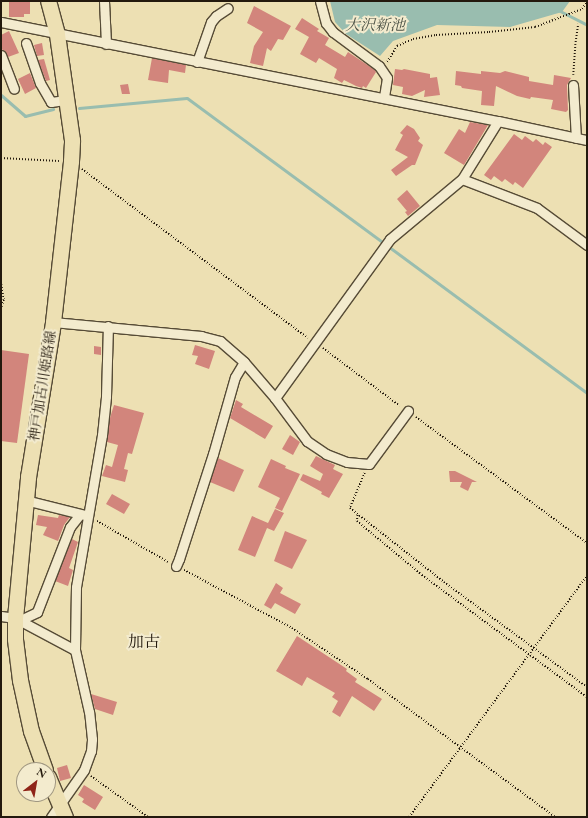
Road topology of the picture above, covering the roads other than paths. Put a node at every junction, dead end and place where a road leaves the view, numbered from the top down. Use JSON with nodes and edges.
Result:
{"nodes":[{"id":1,"x":48,"y":1,"type":"edge"},
{"id":2,"x":104,"y":1,"type":"edge"},
{"id":3,"x":320,"y":1,"type":"edge"},
{"id":4,"x":228,"y":8,"type":"dead end"},
{"id":5,"x":1,"y":22,"type":"edge"},
{"id":6,"x":56,"y":34,"type":"junction"},
{"id":7,"x":26,"y":43,"type":"dead end"},
{"id":8,"x":106,"y":44,"type":"junction"},
{"id":9,"x":1,"y":55,"type":"edge"},
{"id":10,"x":196,"y":62,"type":"junction"},
{"id":11,"x":573,"y":85,"type":"road end"},
{"id":12,"x":14,"y":89,"type":"dead end"},
{"id":13,"x":384,"y":98,"type":"junction"},
{"id":14,"x":66,"y":100,"type":"junction"},
{"id":15,"x":498,"y":121,"type":"junction"},
{"id":16,"x":576,"y":138,"type":"junction"},
{"id":17,"x":587,"y":140,"type":"edge"},
{"id":18,"x":462,"y":179,"type":"junction"},
{"id":19,"x":587,"y":244,"type":"edge"},
{"id":20,"x":53,"y":322,"type":"junction"},
{"id":21,"x":108,"y":326,"type":"junction"},
{"id":22,"x":244,"y":362,"type":"junction"},
{"id":23,"x":275,"y":398,"type":"junction"},
{"id":24,"x":408,"y":411,"type":"road end"},
{"id":25,"x":26,"y":500,"type":"junction"},
{"id":26,"x":84,"y":515,"type":"junction"},
{"id":27,"x":176,"y":566,"type":"road end"},
{"id":28,"x":11,"y":618,"type":"edge"},
{"id":29,"x":75,"y":650,"type":"junction"},
{"id":30,"x":42,"y":762,"type":"edge"},
{"id":31,"x":56,"y":802,"type":"edge"},
{"id":32,"x":59,"y":813,"type":"edge"}],
"edges":[{"from":1,"to":6,"type":"main road","name":"神戸加古川姫路線"},
{"from":2,"to":8,"type":"street"},
{"from":3,"to":13,"type":"street"},
{"from":4,"to":10,"type":"street"},
{"from":5,"to":6,"type":"street"},
{"from":6,"to":8,"type":"street"},
{"from":6,"to":14,"type":"main road","name":"神戸加古川姫路線"},
{"from":7,"to":14,"type":"street"},
{"from":8,"to":10,"type":"street"},
{"from":9,"to":12,"type":"street"},
{"from":10,"to":13,"type":"street"},
{"from":11,"to":16,"type":"street"},
{"from":13,"to":15,"type":"street"},
{"from":14,"to":20,"type":"main road","name":"神戸加古川姫路線"},
{"from":15,"to":16,"type":"street"},
{"from":15,"to":18,"type":"street"},
{"from":16,"to":17,"type":"street"},
{"from":18,"to":19,"type":"street"},
{"from":18,"to":23,"type":"street"},
{"from":20,"to":21,"type":"street"},
{"from":20,"to":25,"type":"main road","name":"神戸加古川姫路線"},
{"from":21,"to":22,"type":"street"},
{"from":21,"to":26,"type":"street"},
{"from":22,"to":23,"type":"street"},
{"from":22,"to":27,"type":"street"},
{"from":23,"to":24,"type":"street"},
{"from":25,"to":26,"type":"street"},
{"from":25,"to":28,"type":"main road","name":"神戸加古川姫路線"},
{"from":26,"to":28,"type":"street"},
{"from":26,"to":29,"type":"street"},
{"from":28,"to":29,"type":"street"},
{"from":28,"to":30,"type":"main road","name":"神戸加古川姫路線"},
{"from":29,"to":32,"type":"street"},
{"from":31,"to":32,"type":"main road"}]}
